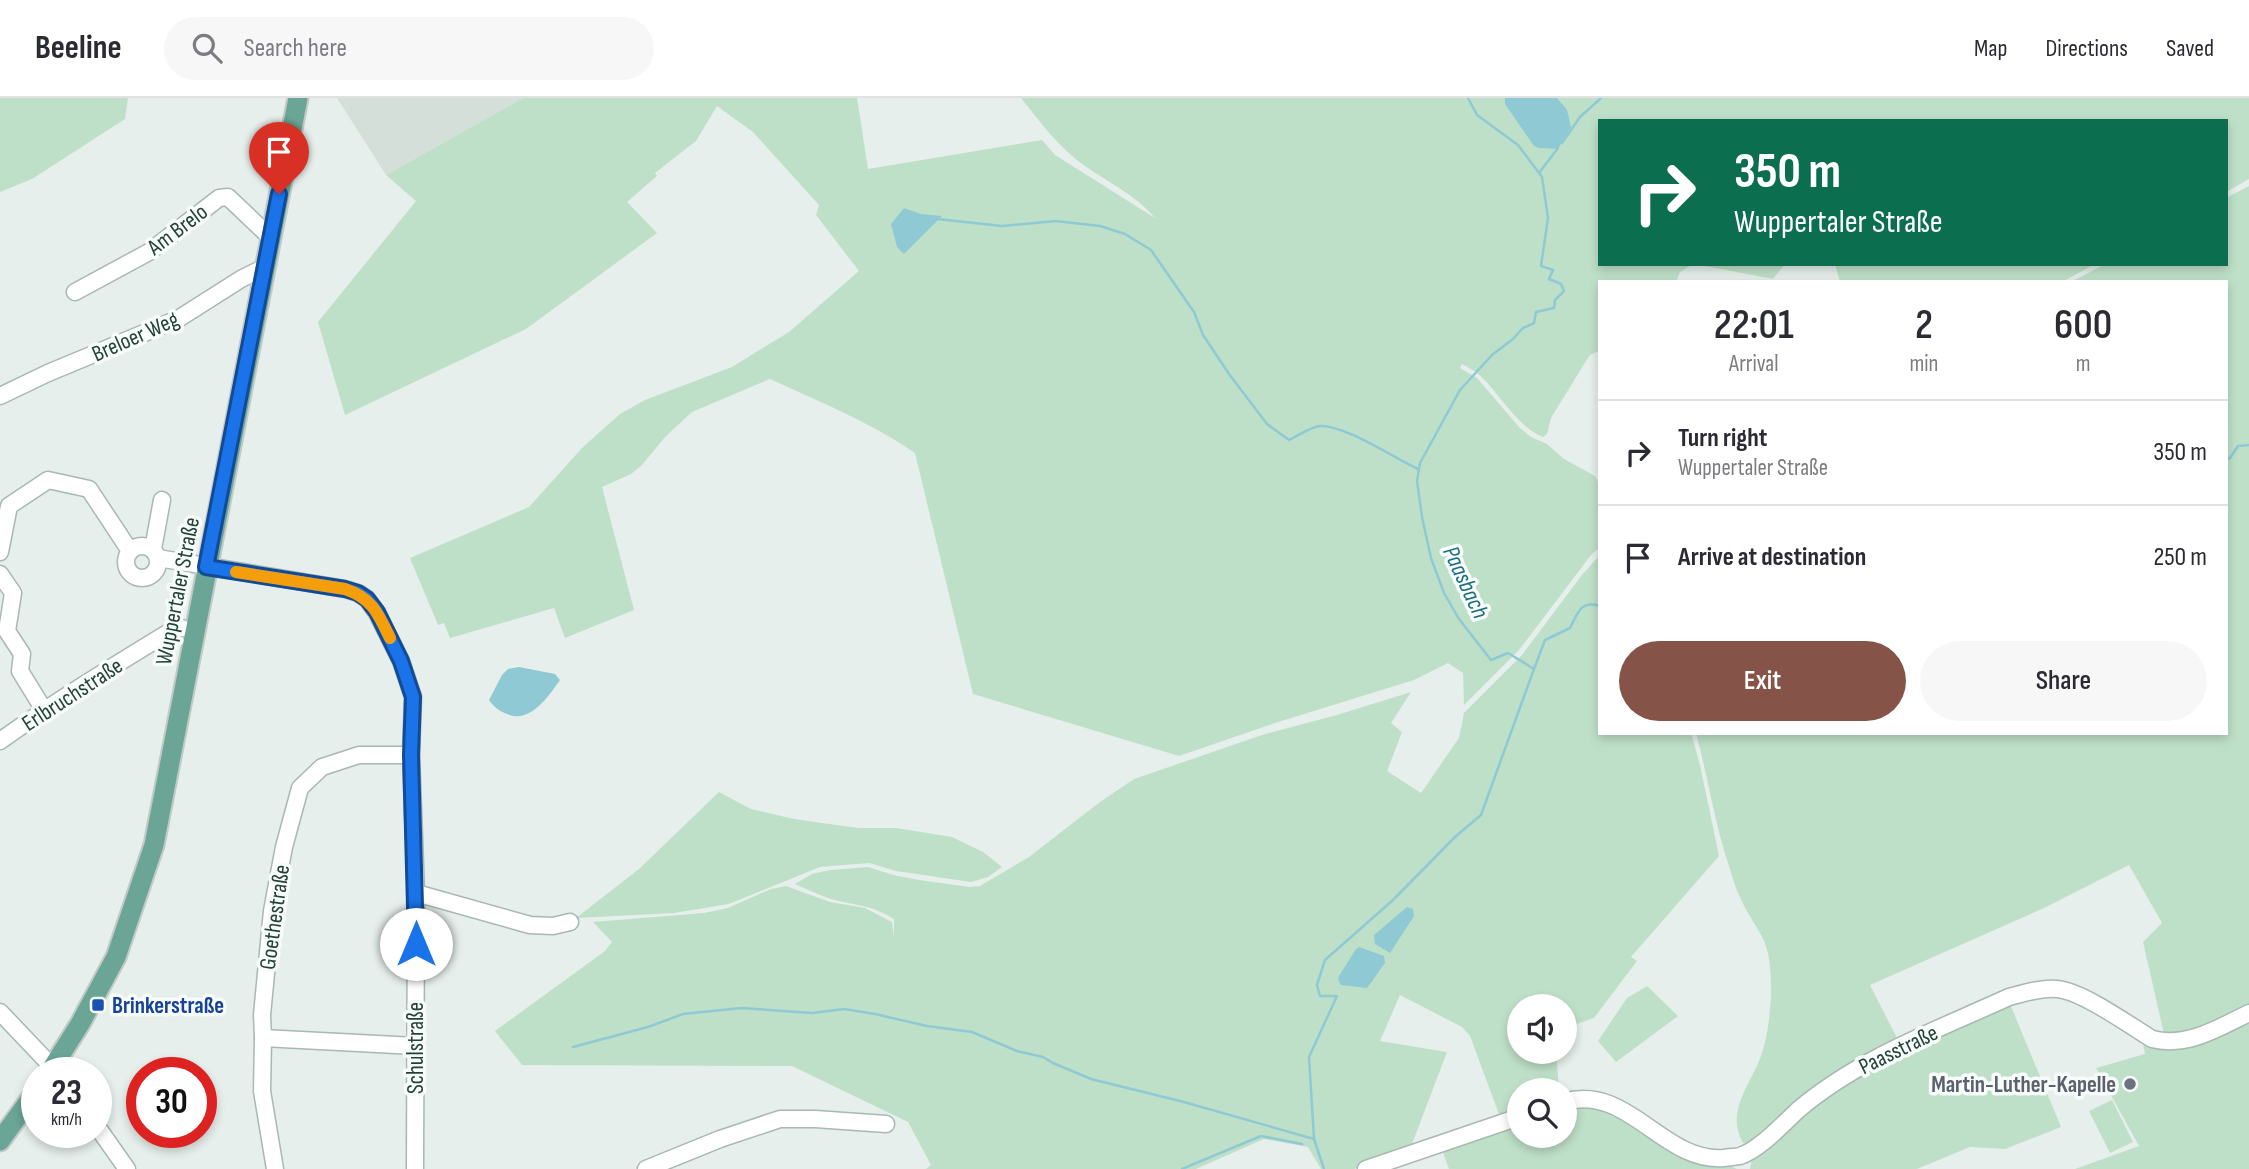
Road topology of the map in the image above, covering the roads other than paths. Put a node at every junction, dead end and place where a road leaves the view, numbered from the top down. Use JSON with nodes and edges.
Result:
{"nodes":[{"id":1,"x":298,"y":98,"type":"edge"},
{"id":2,"x":270,"y":237,"type":"junction"},
{"id":3,"x":265,"y":267,"type":"junction"},
{"id":4,"x":75,"y":292,"type":"dead end"},
{"id":5,"x":0,"y":396,"type":"edge"},
{"id":6,"x":162,"y":500,"type":"dead end"},
{"id":7,"x":130,"y":551,"type":"junction"},
{"id":8,"x":0,"y":552,"type":"edge"},
{"id":9,"x":155,"y":554,"type":"junction"},
{"id":10,"x":206,"y":567,"type":"junction"},
{"id":11,"x":0,"y":574,"type":"edge"},
{"id":12,"x":182,"y":628,"type":"dead end"},
{"id":13,"x":44,"y":710,"type":"junction"},
{"id":14,"x":0,"y":741,"type":"edge"},
{"id":15,"x":411,"y":755,"type":"junction"},
{"id":16,"x":416,"y":893,"type":"junction"},
{"id":17,"x":570,"y":922,"type":"dead end"},
{"id":18,"x":0,"y":1012,"type":"edge"},
{"id":19,"x":2249,"y":1013,"type":"edge"},
{"id":20,"x":263,"y":1038,"type":"junction"},
{"id":21,"x":415,"y":1046,"type":"junction"},
{"id":22,"x":40,"y":1057,"type":"edge"},
{"id":23,"x":61,"y":1057,"type":"edge"},
{"id":24,"x":1577,"y":1099,"type":"edge"},
{"id":25,"x":21,"y":1112,"type":"edge"},
{"id":26,"x":1507,"y":1120,"type":"edge"},
{"id":27,"x":887,"y":1124,"type":"dead end"},
{"id":28,"x":0,"y":1141,"type":"edge"},
{"id":29,"x":112,"y":1148,"type":"edge"},
{"id":30,"x":1742,"y":1163,"type":"edge"},
{"id":31,"x":127,"y":1169,"type":"edge"},
{"id":32,"x":275,"y":1169,"type":"edge"},
{"id":33,"x":415,"y":1169,"type":"edge"},
{"id":34,"x":646,"y":1169,"type":"edge"},
{"id":35,"x":1366,"y":1169,"type":"edge"}],
"edges":[{"from":1,"to":2,"type":"main road","name":"Wuppertaler Straße"},
{"from":2,"to":3,"type":"main road","name":"Wuppertaler Straße"},
{"from":2,"to":4,"type":"street","name":"Am Brelo"},
{"from":3,"to":5,"type":"street","name":"Breloer Weg"},
{"from":3,"to":10,"type":"main road","name":"Wuppertaler Straße"},
{"from":6,"to":9,"type":"street"},
{"from":7,"to":8,"type":"street"},
{"from":7,"to":9,"type":"street"},
{"from":7,"to":9,"type":"street"},
{"from":9,"to":10,"type":"street","name":"Schulstraße"},
{"from":10,"to":15,"type":"street","name":"Schulstraße"},
{"from":10,"to":23,"type":"main road","name":"Wuppertaler Straße"},
{"from":11,"to":13,"type":"street"},
{"from":12,"to":13,"type":"street","name":"Erlbruchstraße"},
{"from":13,"to":14,"type":"street","name":"Erlbruchstraße"},
{"from":15,"to":16,"type":"street","name":"Schulstraße"},
{"from":15,"to":20,"type":"street","name":"Goethestraße"},
{"from":16,"to":17,"type":"street"},
{"from":16,"to":21,"type":"street","name":"Schulstraße"},
{"from":18,"to":22,"type":"street"},
{"from":19,"to":30,"type":"street","name":"Paasstraße"},
{"from":20,"to":21,"type":"street"},
{"from":20,"to":32,"type":"street","name":"Goethestraße"},
{"from":21,"to":33,"type":"street","name":"Schulstraße"},
{"from":24,"to":30,"type":"street","name":"Paasstraße"},
{"from":25,"to":28,"type":"main road"},
{"from":26,"to":35,"type":"street"},
{"from":27,"to":34,"type":"street"},
{"from":29,"to":31,"type":"street"}]}
